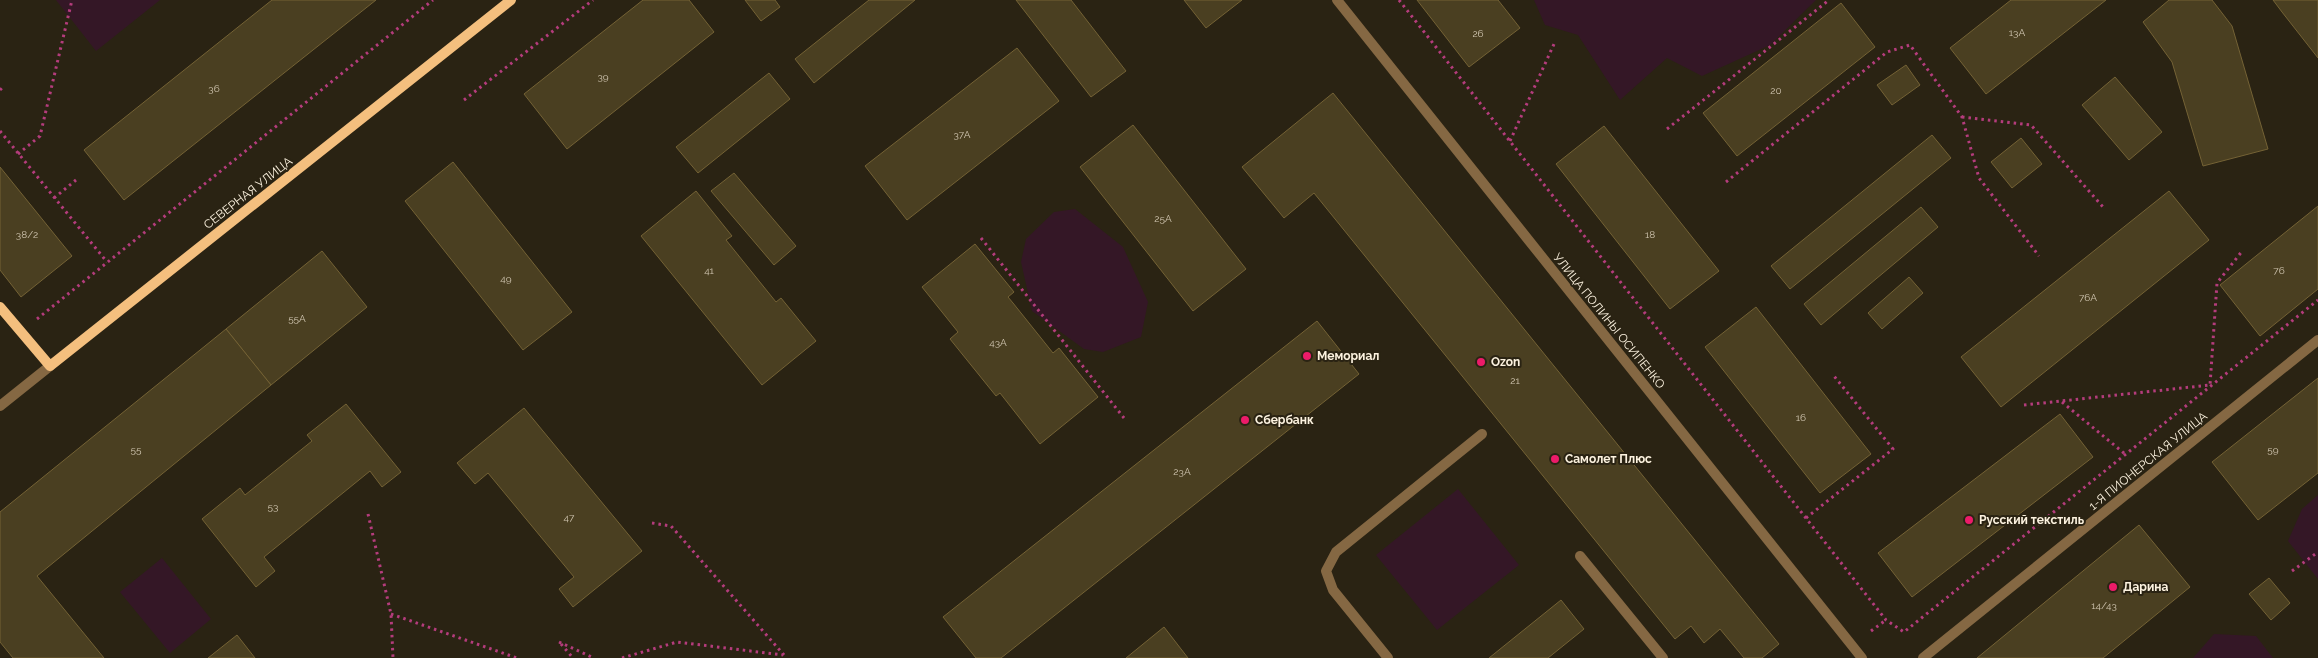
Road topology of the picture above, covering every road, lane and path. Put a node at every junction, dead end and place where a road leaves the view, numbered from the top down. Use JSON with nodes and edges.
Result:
{"nodes":[{"id":1,"x":72,"y":0,"type":"edge"},
{"id":2,"x":433,"y":0,"type":"edge"},
{"id":3,"x":511,"y":0,"type":"edge"},
{"id":4,"x":593,"y":0,"type":"edge"},
{"id":5,"x":1337,"y":0,"type":"edge"},
{"id":6,"x":1399,"y":0,"type":"edge"},
{"id":7,"x":1830,"y":0,"type":"edge"},
{"id":8,"x":1554,"y":44,"type":"dead end"},
{"id":9,"x":464,"y":100,"type":"dead end"},
{"id":10,"x":1962,"y":117,"type":"junction"},
{"id":11,"x":1667,"y":129,"type":"dead end"},
{"id":12,"x":0,"y":131,"type":"edge"},
{"id":13,"x":1510,"y":141,"type":"junction"},
{"id":14,"x":18,"y":154,"type":"junction"},
{"id":15,"x":76,"y":180,"type":"dead end"},
{"id":16,"x":1726,"y":182,"type":"dead end"},
{"id":17,"x":54,"y":198,"type":"junction"},
{"id":18,"x":2103,"y":207,"type":"dead end"},
{"id":19,"x":981,"y":238,"type":"dead end"},
{"id":20,"x":2242,"y":250,"type":"dead end"},
{"id":21,"x":2039,"y":256,"type":"dead end"},
{"id":22,"x":107,"y":262,"type":"junction"},
{"id":23,"x":2318,"y":300,"type":"edge"},
{"id":24,"x":0,"y":307,"type":"edge"},
{"id":25,"x":21,"y":332,"type":"junction"},
{"id":26,"x":2318,"y":340,"type":"edge"},
{"id":27,"x":50,"y":366,"type":"junction"},
{"id":28,"x":1834,"y":376,"type":"dead end"},
{"id":29,"x":2210,"y":385,"type":"junction"},
{"id":30,"x":2061,"y":402,"type":"junction"},
{"id":31,"x":2024,"y":405,"type":"dead end"},
{"id":32,"x":0,"y":406,"type":"edge"},
{"id":33,"x":1124,"y":418,"type":"dead end"},
{"id":34,"x":1482,"y":434,"type":"dead end"},
{"id":35,"x":2125,"y":454,"type":"junction"},
{"id":36,"x":368,"y":514,"type":"dead end"},
{"id":37,"x":1806,"y":518,"type":"junction"},
{"id":38,"x":652,"y":523,"type":"dead end"},
{"id":39,"x":2318,"y":552,"type":"edge"},
{"id":40,"x":1580,"y":556,"type":"dead end"},
{"id":41,"x":2292,"y":571,"type":"dead end"},
{"id":42,"x":391,"y":614,"type":"junction"},
{"id":43,"x":1886,"y":620,"type":"junction"},
{"id":44,"x":1871,"y":631,"type":"dead end"},
{"id":45,"x":393,"y":658,"type":"edge"},
{"id":46,"x":517,"y":658,"type":"edge"},
{"id":47,"x":573,"y":658,"type":"edge"},
{"id":48,"x":594,"y":658,"type":"edge"},
{"id":49,"x":622,"y":658,"type":"edge"},
{"id":50,"x":1388,"y":658,"type":"edge"},
{"id":51,"x":1663,"y":658,"type":"edge"},
{"id":52,"x":1862,"y":658,"type":"edge"},
{"id":53,"x":1923,"y":658,"type":"edge"}],
"edges":[{"from":1,"to":14,"type":"path"},
{"from":2,"to":22,"type":"path"},
{"from":3,"to":27,"type":"street","name":"СЕВЕРНАЯ УЛИЦА"},
{"from":4,"to":9,"type":"path"},
{"from":5,"to":52,"type":"street","name":"УЛИЦА ПОЛИНЫ ОСИПЕНКО"},
{"from":6,"to":13,"type":"path"},
{"from":7,"to":11,"type":"path"},
{"from":8,"to":13,"type":"path"},
{"from":10,"to":16,"type":"path"},
{"from":10,"to":18,"type":"path"},
{"from":10,"to":21,"type":"path"},
{"from":12,"to":14,"type":"path"},
{"from":13,"to":37,"type":"path"},
{"from":14,"to":17,"type":"path"},
{"from":15,"to":17,"type":"path"},
{"from":17,"to":22,"type":"path"},
{"from":19,"to":33,"type":"path"},
{"from":20,"to":29,"type":"path"},
{"from":22,"to":25,"type":"path"},
{"from":23,"to":29,"type":"path"},
{"from":24,"to":25,"type":"street"},
{"from":25,"to":27,"type":"street"},
{"from":26,"to":53,"type":"street","name":"1-Я ПИОНЕРСКАЯ УЛИЦА"},
{"from":27,"to":32,"type":"street","name":"СЕВЕРНАЯ УЛИЦА"},
{"from":28,"to":37,"type":"path"},
{"from":29,"to":30,"type":"path"},
{"from":29,"to":35,"type":"path"},
{"from":30,"to":31,"type":"path"},
{"from":30,"to":35,"type":"path"},
{"from":34,"to":50,"type":"street"},
{"from":35,"to":43,"type":"path"},
{"from":36,"to":42,"type":"path"},
{"from":37,"to":43,"type":"path"},
{"from":38,"to":49,"type":"path"},
{"from":39,"to":41,"type":"path"},
{"from":40,"to":51,"type":"street"},
{"from":42,"to":45,"type":"path"},
{"from":42,"to":46,"type":"path"},
{"from":43,"to":44,"type":"path"},
{"from":47,"to":48,"type":"path"}]}
